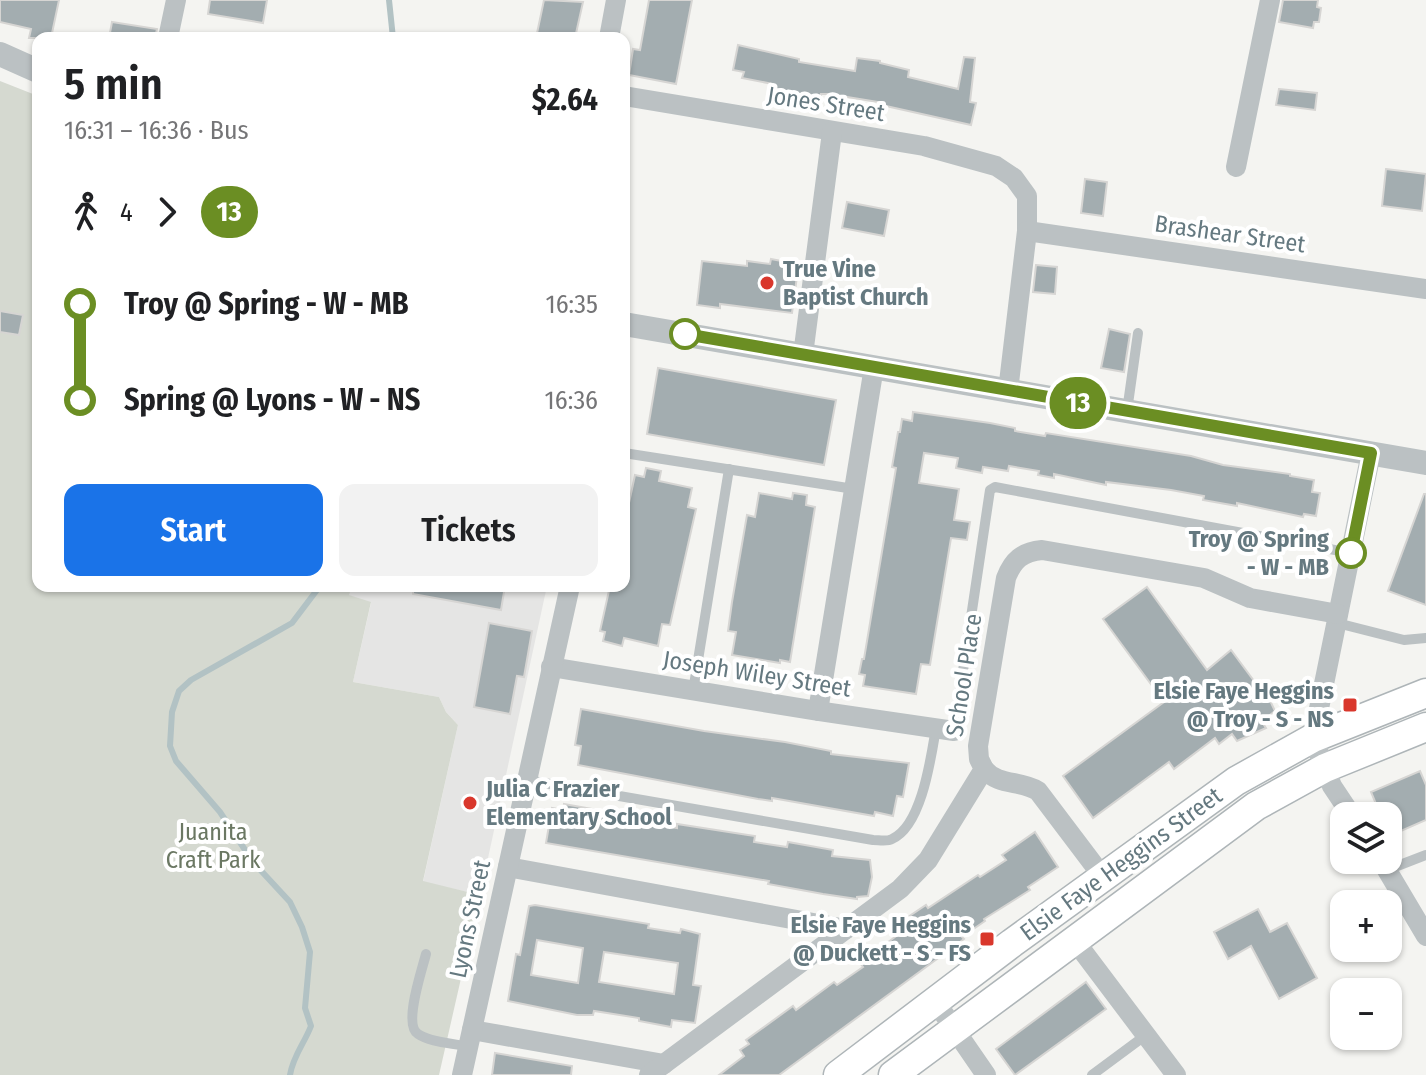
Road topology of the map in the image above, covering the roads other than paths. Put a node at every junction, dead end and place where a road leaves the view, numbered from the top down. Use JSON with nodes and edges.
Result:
{"nodes":[{"id":1,"x":176,"y":0,"type":"edge"},
{"id":2,"x":616,"y":0,"type":"edge"},
{"id":3,"x":1270,"y":0,"type":"edge"},
{"id":4,"x":169,"y":32,"type":"edge"},
{"id":5,"x":610,"y":32,"type":"edge"},
{"id":6,"x":0,"y":54,"type":"edge"},
{"id":7,"x":32,"y":68,"type":"edge"},
{"id":8,"x":630,"y":97,"type":"edge"},
{"id":9,"x":832,"y":132,"type":"junction"},
{"id":10,"x":1236,"y":167,"type":"dead end"},
{"id":11,"x":1027,"y":231,"type":"junction"},
{"id":12,"x":1426,"y":289,"type":"edge"},
{"id":13,"x":630,"y":330,"type":"edge"},
{"id":14,"x":1138,"y":333,"type":"dead end"},
{"id":15,"x":803,"y":355,"type":"junction"},
{"id":16,"x":874,"y":367,"type":"junction"},
{"id":17,"x":1008,"y":391,"type":"junction"},
{"id":18,"x":1127,"y":411,"type":"junction"},
{"id":19,"x":1371,"y":453,"type":"junction"},
{"id":20,"x":630,"y":454,"type":"edge"},
{"id":21,"x":1426,"y":463,"type":"edge"},
{"id":22,"x":729,"y":469,"type":"junction"},
{"id":23,"x":854,"y":489,"type":"junction"},
{"id":24,"x":1351,"y":553,"type":"junction"},
{"id":25,"x":569,"y":592,"type":"edge"},
{"id":26,"x":1338,"y":618,"type":"junction"},
{"id":27,"x":1426,"y":638,"type":"edge"},
{"id":28,"x":551,"y":667,"type":"junction"},
{"id":29,"x":693,"y":691,"type":"junction"},
{"id":30,"x":1426,"y":693,"type":"edge"},
{"id":31,"x":818,"y":711,"type":"junction"},
{"id":32,"x":1426,"y":727,"type":"edge"},
{"id":33,"x":945,"y":729,"type":"junction"},
{"id":34,"x":1313,"y":738,"type":"junction"},
{"id":35,"x":1325,"y":768,"type":"junction"},
{"id":36,"x":984,"y":769,"type":"junction"},
{"id":37,"x":527,"y":780,"type":"junction"},
{"id":38,"x":1343,"y":802,"type":"edge"},
{"id":39,"x":1426,"y":855,"type":"edge"},
{"id":40,"x":1402,"y":861,"type":"edge"},
{"id":41,"x":508,"y":867,"type":"junction"},
{"id":42,"x":1389,"y":874,"type":"edge"},
{"id":43,"x":1103,"y":877,"type":"junction"},
{"id":44,"x":846,"y":929,"type":"junction"},
{"id":45,"x":1426,"y":936,"type":"edge"},
{"id":46,"x":1075,"y":941,"type":"junction"},
{"id":47,"x":426,"y":954,"type":"dead end"},
{"id":48,"x":935,"y":1001,"type":"junction"},
{"id":49,"x":953,"y":1029,"type":"junction"},
{"id":50,"x":1146,"y":1035,"type":"junction"},
{"id":51,"x":470,"y":1038,"type":"junction"},
{"id":52,"x":656,"y":1069,"type":"edge"},
{"id":53,"x":462,"y":1075,"type":"edge"},
{"id":54,"x":838,"y":1075,"type":"edge"},
{"id":55,"x":893,"y":1075,"type":"edge"},
{"id":56,"x":986,"y":1075,"type":"edge"},
{"id":57,"x":1092,"y":1075,"type":"edge"},
{"id":58,"x":1176,"y":1075,"type":"edge"}],
"edges":[{"from":1,"to":4,"type":"street"},
{"from":2,"to":5,"type":"street"},
{"from":3,"to":10,"type":"street"},
{"from":6,"to":7,"type":"street"},
{"from":8,"to":9,"type":"street","name":"Jones Street"},
{"from":9,"to":11,"type":"street","name":"Jones Street"},
{"from":9,"to":15,"type":"street"},
{"from":11,"to":12,"type":"street","name":"Brashear Street"},
{"from":11,"to":17,"type":"street"},
{"from":13,"to":15,"type":"street"},
{"from":14,"to":18,"type":"lane"},
{"from":15,"to":16,"type":"street"},
{"from":16,"to":17,"type":"street"},
{"from":16,"to":23,"type":"street"},
{"from":17,"to":18,"type":"street"},
{"from":18,"to":19,"type":"street"},
{"from":19,"to":21,"type":"street"},
{"from":19,"to":24,"type":"street"},
{"from":20,"to":22,"type":"lane"},
{"from":22,"to":23,"type":"lane"},
{"from":22,"to":29,"type":"lane"},
{"from":23,"to":31,"type":"street"},
{"from":24,"to":26,"type":"street"},
{"from":24,"to":33,"type":"lane"},
{"from":25,"to":28,"type":"street","name":"Lyons Street"},
{"from":26,"to":27,"type":"lane"},
{"from":26,"to":34,"type":"street"},
{"from":26,"to":36,"type":"street","name":"School Place"},
{"from":28,"to":29,"type":"street","name":"Joseph Wiley Street"},
{"from":28,"to":37,"type":"street","name":"Lyons Street"},
{"from":29,"to":31,"type":"street","name":"Joseph Wiley Street"},
{"from":30,"to":34,"type":"main road","name":"Elsie Faye Heggins Street"},
{"from":31,"to":33,"type":"street","name":"Joseph Wiley Street"},
{"from":32,"to":35,"type":"main road","name":"Elsie Faye Heggins Street"},
{"from":33,"to":37,"type":"lane"},
{"from":34,"to":35,"type":"street"},
{"from":34,"to":43,"type":"main road","name":"Elsie Faye Heggins Street"},
{"from":35,"to":38,"type":"street"},
{"from":35,"to":46,"type":"main road","name":"Elsie Faye Heggins Street"},
{"from":36,"to":43,"type":"street"},
{"from":36,"to":44,"type":"street","name":"School Place"},
{"from":37,"to":41,"type":"street","name":"Lyons Street"},
{"from":39,"to":40,"type":"lane"},
{"from":41,"to":44,"type":"street"},
{"from":41,"to":51,"type":"street","name":"Lyons Street"},
{"from":42,"to":45,"type":"street"},
{"from":43,"to":48,"type":"main road","name":"Elsie Faye Heggins Street"},
{"from":44,"to":52,"type":"street","name":"School Place"},
{"from":46,"to":49,"type":"main road","name":"Elsie Faye Heggins Street"},
{"from":46,"to":50,"type":"street"},
{"from":47,"to":51,"type":"lane"},
{"from":48,"to":49,"type":"street"},
{"from":48,"to":54,"type":"main road","name":"Elsie Faye Heggins Street"},
{"from":49,"to":55,"type":"main road","name":"Elsie Faye Heggins Street"},
{"from":49,"to":56,"type":"street"},
{"from":50,"to":57,"type":"lane"},
{"from":50,"to":58,"type":"street"},
{"from":51,"to":52,"type":"street"},
{"from":51,"to":53,"type":"street","name":"Lyons Street"}]}
